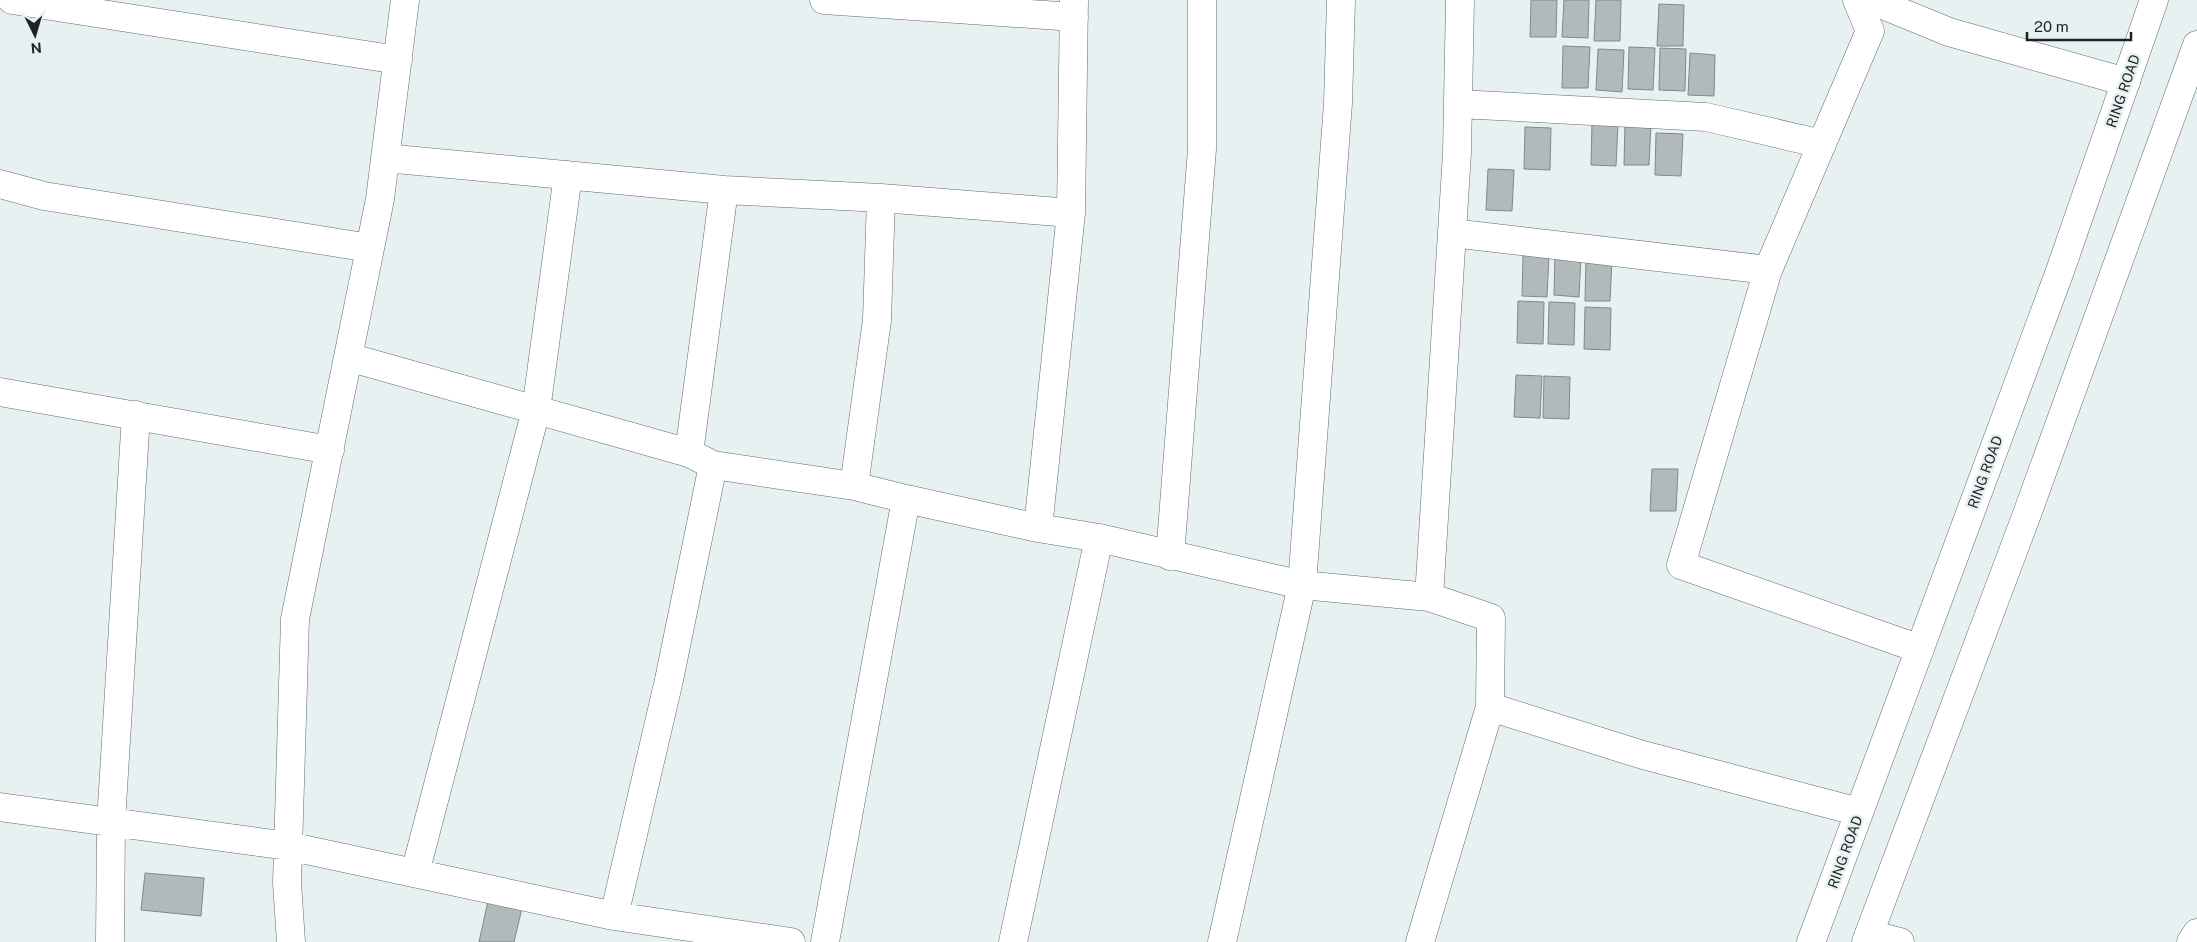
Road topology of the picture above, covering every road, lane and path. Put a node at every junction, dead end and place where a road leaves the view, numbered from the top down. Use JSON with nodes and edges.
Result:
{"nodes":[{"id":1,"x":12,"y":0,"type":"edge"},
{"id":2,"x":405,"y":0,"type":"edge"},
{"id":3,"x":824,"y":0,"type":"edge"},
{"id":4,"x":1202,"y":0,"type":"edge"},
{"id":5,"x":1341,"y":0,"type":"edge"},
{"id":6,"x":1460,"y":0,"type":"edge"},
{"id":7,"x":1858,"y":0,"type":"edge"},
{"id":8,"x":1871,"y":0,"type":"edge"},
{"id":9,"x":2154,"y":0,"type":"edge"},
{"id":10,"x":1074,"y":9,"type":"edge"},
{"id":11,"x":2197,"y":44,"type":"edge"},
{"id":12,"x":398,"y":60,"type":"junction"},
{"id":13,"x":2126,"y":82,"type":"junction"},
{"id":14,"x":2190,"y":83,"type":"edge"},
{"id":15,"x":1458,"y":104,"type":"junction"},
{"id":16,"x":1822,"y":144,"type":"junction"},
{"id":17,"x":385,"y":158,"type":"junction"},
{"id":18,"x":568,"y":175,"type":"junction"},
{"id":19,"x":0,"y":184,"type":"edge"},
{"id":20,"x":724,"y":190,"type":"junction"},
{"id":21,"x":881,"y":198,"type":"junction"},
{"id":22,"x":1071,"y":213,"type":"junction"},
{"id":23,"x":1452,"y":233,"type":"junction"},
{"id":24,"x":370,"y":248,"type":"junction"},
{"id":25,"x":1768,"y":270,"type":"junction"},
{"id":26,"x":348,"y":357,"type":"junction"},
{"id":27,"x":0,"y":392,"type":"edge"},
{"id":28,"x":536,"y":410,"type":"junction"},
{"id":29,"x":136,"y":415,"type":"junction"},
{"id":30,"x":330,"y":450,"type":"junction"},
{"id":31,"x":689,"y":453,"type":"junction"},
{"id":32,"x":713,"y":465,"type":"junction"},
{"id":33,"x":854,"y":486,"type":"junction"},
{"id":34,"x":906,"y":499,"type":"junction"},
{"id":35,"x":1038,"y":528,"type":"junction"},
{"id":36,"x":1098,"y":538,"type":"junction"},
{"id":37,"x":1170,"y":556,"type":"junction"},
{"id":38,"x":1302,"y":585,"type":"junction"},
{"id":39,"x":1429,"y":597,"type":"junction"},
{"id":40,"x":1920,"y":649,"type":"junction"},
{"id":41,"x":1490,"y":707,"type":"junction"},
{"id":42,"x":0,"y":807,"type":"edge"},
{"id":43,"x":1859,"y":812,"type":"junction"},
{"id":44,"x":111,"y":822,"type":"junction"},
{"id":45,"x":288,"y":846,"type":"junction"},
{"id":46,"x":416,"y":873,"type":"junction"},
{"id":47,"x":614,"y":916,"type":"junction"},
{"id":48,"x":2197,"y":933,"type":"edge"},
{"id":49,"x":1867,"y":938,"type":"edge"},
{"id":50,"x":110,"y":942,"type":"edge"},
{"id":51,"x":291,"y":942,"type":"edge"},
{"id":52,"x":791,"y":942,"type":"edge"},
{"id":53,"x":825,"y":942,"type":"edge"},
{"id":54,"x":1013,"y":942,"type":"edge"},
{"id":55,"x":1222,"y":942,"type":"edge"},
{"id":56,"x":1420,"y":942,"type":"edge"},
{"id":57,"x":1811,"y":942,"type":"edge"},
{"id":58,"x":1900,"y":942,"type":"edge"},
{"id":59,"x":2191,"y":942,"type":"edge"}],
"edges":[{"from":1,"to":12,"type":"main road"},
{"from":2,"to":12,"type":"main road"},
{"from":3,"to":10,"type":"main road"},
{"from":4,"to":37,"type":"main road"},
{"from":5,"to":38,"type":"main road"},
{"from":6,"to":15,"type":"main road"},
{"from":7,"to":16,"type":"main road"},
{"from":8,"to":13,"type":"main road"},
{"from":9,"to":13,"type":"main road","name":"RING ROAD"},
{"from":10,"to":22,"type":"main road"},
{"from":11,"to":14,"type":"main road"},
{"from":12,"to":17,"type":"main road"},
{"from":13,"to":40,"type":"main road","name":"RING ROAD"},
{"from":14,"to":49,"type":"main road"},
{"from":15,"to":16,"type":"main road"},
{"from":15,"to":23,"type":"main road"},
{"from":16,"to":25,"type":"main road"},
{"from":17,"to":18,"type":"main road"},
{"from":17,"to":24,"type":"main road"},
{"from":18,"to":20,"type":"main road"},
{"from":18,"to":28,"type":"main road"},
{"from":19,"to":24,"type":"main road"},
{"from":20,"to":21,"type":"main road"},
{"from":20,"to":31,"type":"main road"},
{"from":21,"to":22,"type":"main road"},
{"from":21,"to":33,"type":"main road"},
{"from":22,"to":35,"type":"main road"},
{"from":23,"to":25,"type":"main road"},
{"from":23,"to":39,"type":"main road"},
{"from":24,"to":26,"type":"main road"},
{"from":25,"to":40,"type":"main road"},
{"from":26,"to":28,"type":"main road"},
{"from":26,"to":30,"type":"main road"},
{"from":27,"to":29,"type":"main road"},
{"from":28,"to":31,"type":"main road"},
{"from":28,"to":46,"type":"main road"},
{"from":29,"to":30,"type":"main road"},
{"from":29,"to":44,"type":"main road"},
{"from":30,"to":45,"type":"main road"},
{"from":31,"to":32,"type":"main road"},
{"from":32,"to":33,"type":"main road"},
{"from":32,"to":47,"type":"main road"},
{"from":33,"to":34,"type":"main road"},
{"from":34,"to":35,"type":"main road"},
{"from":34,"to":53,"type":"main road"},
{"from":35,"to":36,"type":"main road"},
{"from":36,"to":37,"type":"main road"},
{"from":36,"to":54,"type":"main road"},
{"from":37,"to":38,"type":"main road"},
{"from":38,"to":39,"type":"main road"},
{"from":38,"to":55,"type":"main road"},
{"from":39,"to":41,"type":"main road"},
{"from":40,"to":43,"type":"main road","name":"RING ROAD"},
{"from":41,"to":43,"type":"main road"},
{"from":41,"to":56,"type":"main road"},
{"from":42,"to":44,"type":"main road"},
{"from":43,"to":57,"type":"main road","name":"RING ROAD"},
{"from":44,"to":45,"type":"main road"},
{"from":44,"to":50,"type":"main road"},
{"from":45,"to":46,"type":"main road"},
{"from":45,"to":51,"type":"main road"},
{"from":46,"to":47,"type":"main road"},
{"from":47,"to":52,"type":"main road"},
{"from":48,"to":59,"type":"main road"},
{"from":49,"to":58,"type":"main road"}]}
